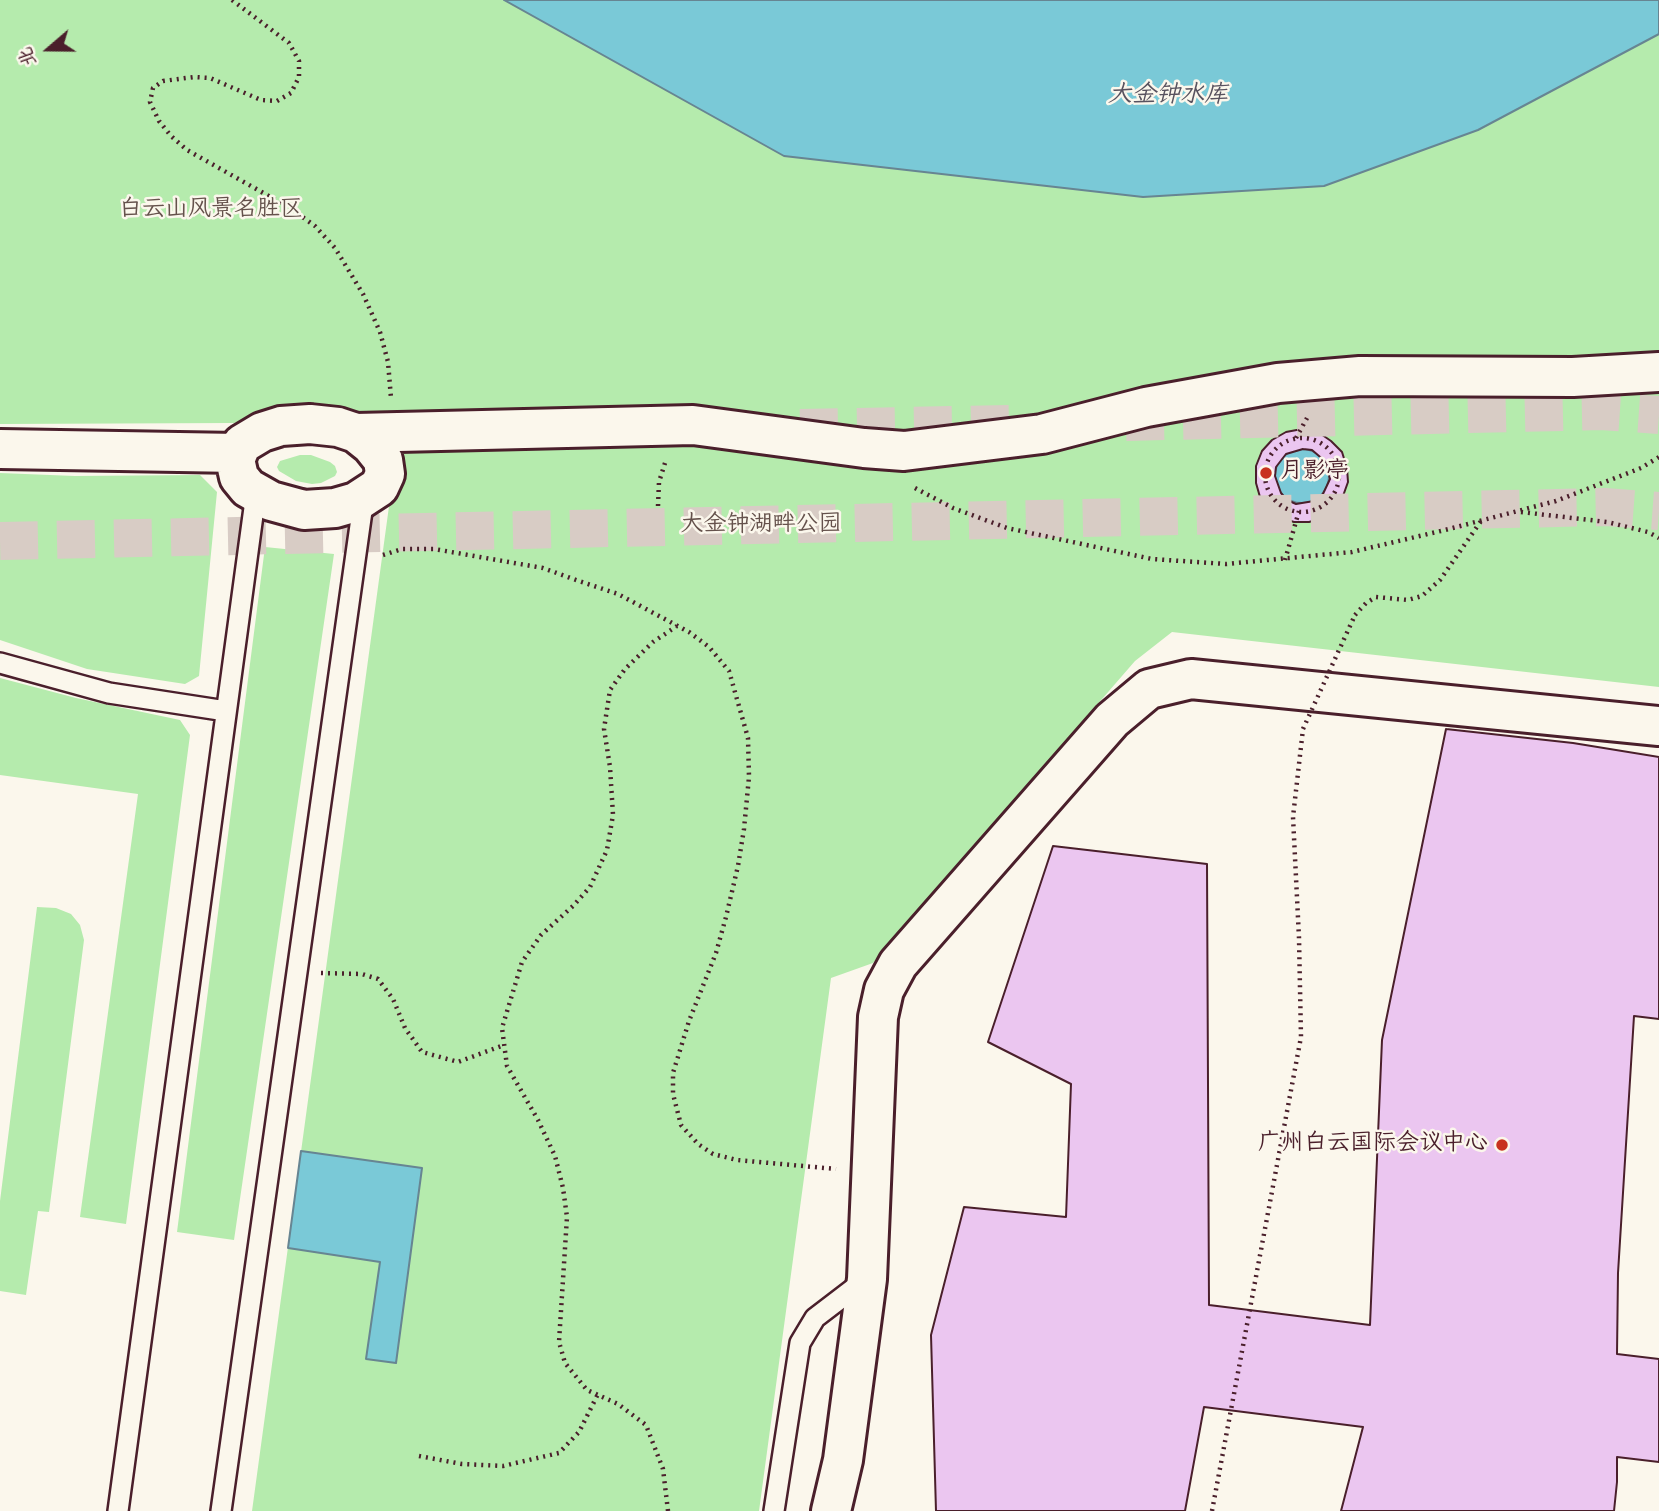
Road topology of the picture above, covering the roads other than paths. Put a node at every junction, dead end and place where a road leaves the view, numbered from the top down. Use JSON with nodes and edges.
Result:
{"nodes":[{"id":1,"x":1659,"y":372,"type":"edge"},
{"id":2,"x":374,"y":432,"type":"junction"},
{"id":3,"x":0,"y":449,"type":"edge"},
{"id":4,"x":237,"y":453,"type":"junction"},
{"id":5,"x":256,"y":493,"type":"junction"},
{"id":6,"x":364,"y":497,"type":"junction"},
{"id":7,"x":0,"y":663,"type":"edge"},
{"id":8,"x":226,"y":711,"type":"junction"},
{"id":9,"x":1659,"y":726,"type":"edge"},
{"id":10,"x":867,"y":1279,"type":"junction"},
{"id":11,"x":118,"y":1511,"type":"edge"},
{"id":12,"x":221,"y":1511,"type":"edge"},
{"id":13,"x":775,"y":1511,"type":"edge"},
{"id":14,"x":831,"y":1511,"type":"edge"}],
"edges":[{"from":1,"to":2,"type":"street"},
{"from":2,"to":4,"type":"street"},
{"from":2,"to":6,"type":"street"},
{"from":3,"to":4,"type":"street"},
{"from":4,"to":5,"type":"street"},
{"from":5,"to":6,"type":"street"},
{"from":5,"to":8,"type":"lane"},
{"from":6,"to":12,"type":"lane"},
{"from":7,"to":8,"type":"lane"},
{"from":8,"to":11,"type":"lane"},
{"from":9,"to":10,"type":"street"},
{"from":10,"to":13,"type":"lane"},
{"from":10,"to":14,"type":"street"}]}
